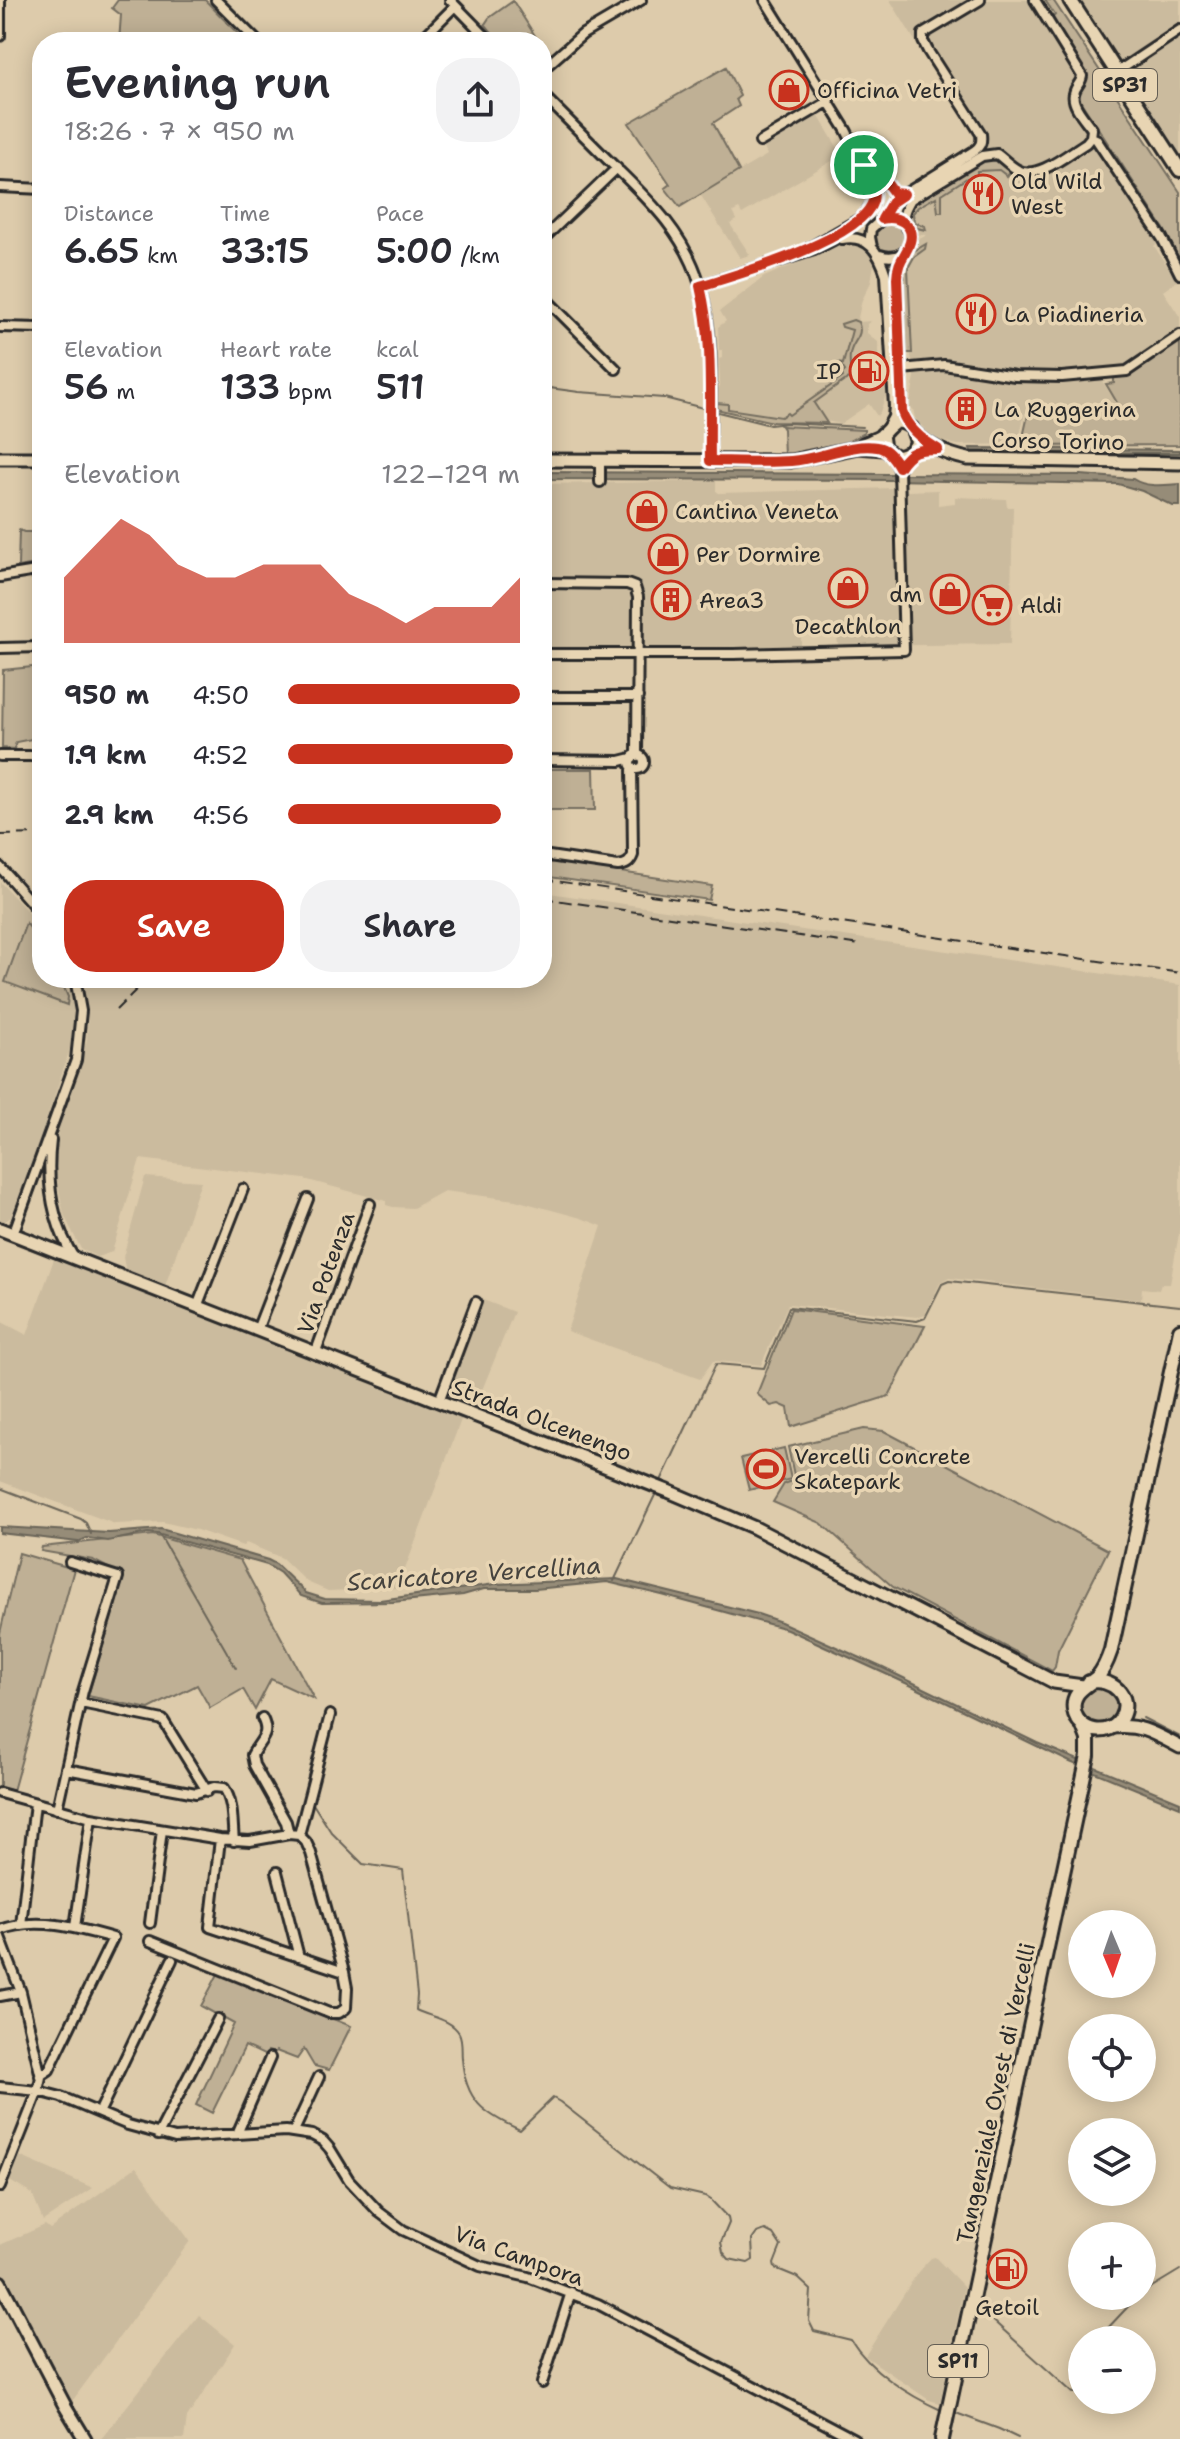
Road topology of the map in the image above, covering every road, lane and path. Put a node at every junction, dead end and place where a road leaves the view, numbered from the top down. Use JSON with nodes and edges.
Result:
{"nodes":[{"id":1,"x":0,"y":0,"type":"edge"},
{"id":2,"x":216,"y":0,"type":"edge"},
{"id":3,"x":765,"y":0,"type":"edge"},
{"id":4,"x":980,"y":0,"type":"edge"},
{"id":5,"x":1035,"y":0,"type":"edge"},
{"id":6,"x":1070,"y":0,"type":"edge"},
{"id":7,"x":637,"y":1,"type":"edge"},
{"id":8,"x":452,"y":3,"type":"edge"},
{"id":9,"x":1180,"y":30,"type":"edge"},
{"id":10,"x":248,"y":32,"type":"edge"},
{"id":11,"x":427,"y":32,"type":"edge"},
{"id":12,"x":481,"y":32,"type":"edge"},
{"id":13,"x":0,"y":36,"type":"edge"},
{"id":14,"x":552,"y":61,"type":"edge"},
{"id":15,"x":1117,"y":72,"type":"junction"},
{"id":16,"x":828,"y":102,"type":"junction"},
{"id":17,"x":552,"y":104,"type":"edge"},
{"id":18,"x":1091,"y":137,"type":"junction"},
{"id":19,"x":760,"y":142,"type":"dead end"},
{"id":20,"x":859,"y":155,"type":"junction"},
{"id":21,"x":867,"y":163,"type":"junction"},
{"id":22,"x":617,"y":168,"type":"junction"},
{"id":23,"x":1180,"y":170,"type":"edge"},
{"id":24,"x":875,"y":183,"type":"junction"},
{"id":25,"x":0,"y":187,"type":"edge"},
{"id":26,"x":32,"y":189,"type":"edge"},
{"id":27,"x":904,"y":194,"type":"junction"},
{"id":28,"x":882,"y":219,"type":"junction"},
{"id":29,"x":904,"y":222,"type":"junction"},
{"id":30,"x":552,"y":230,"type":"edge"},
{"id":31,"x":837,"y":240,"type":"junction"},
{"id":32,"x":872,"y":247,"type":"junction"},
{"id":33,"x":904,"y":253,"type":"junction"},
{"id":34,"x":797,"y":255,"type":"junction"},
{"id":35,"x":880,"y":255,"type":"junction"},
{"id":36,"x":1180,"y":274,"type":"edge"},
{"id":37,"x":700,"y":286,"type":"junction"},
{"id":38,"x":552,"y":305,"type":"edge"},
{"id":39,"x":0,"y":327,"type":"edge"},
{"id":40,"x":32,"y":328,"type":"edge"},
{"id":41,"x":1180,"y":335,"type":"edge"},
{"id":42,"x":616,"y":369,"type":"dead end"},
{"id":43,"x":901,"y":369,"type":"junction"},
{"id":44,"x":911,"y":428,"type":"junction"},
{"id":45,"x":885,"y":430,"type":"junction"},
{"id":46,"x":858,"y":447,"type":"junction"},
{"id":47,"x":938,"y":449,"type":"junction"},
{"id":48,"x":888,"y":452,"type":"junction"},
{"id":49,"x":910,"y":453,"type":"junction"},
{"id":50,"x":0,"y":458,"type":"edge"},
{"id":51,"x":32,"y":458,"type":"edge"},
{"id":52,"x":552,"y":461,"type":"edge"},
{"id":53,"x":710,"y":461,"type":"junction"},
{"id":54,"x":1180,"y":463,"type":"edge"},
{"id":55,"x":600,"y":465,"type":"junction"},
{"id":56,"x":899,"y":468,"type":"junction"},
{"id":57,"x":600,"y":482,"type":"dead end"},
{"id":58,"x":32,"y":572,"type":"edge"},
{"id":59,"x":0,"y":577,"type":"edge"},
{"id":60,"x":552,"y":583,"type":"edge"},
{"id":61,"x":32,"y":647,"type":"edge"},
{"id":62,"x":0,"y":648,"type":"edge"},
{"id":63,"x":552,"y":654,"type":"edge"},
{"id":64,"x":639,"y":654,"type":"junction"},
{"id":65,"x":552,"y":697,"type":"edge"},
{"id":66,"x":638,"y":697,"type":"junction"},
{"id":67,"x":0,"y":756,"type":"edge"},
{"id":68,"x":32,"y":756,"type":"edge"},
{"id":69,"x":552,"y":760,"type":"edge"},
{"id":70,"x":635,"y":763,"type":"junction"},
{"id":71,"x":552,"y":856,"type":"edge"},
{"id":72,"x":0,"y":867,"type":"edge"},
{"id":73,"x":32,"y":904,"type":"edge"},
{"id":74,"x":77,"y":988,"type":"edge"},
{"id":75,"x":53,"y":1123,"type":"junction"},
{"id":76,"x":243,"y":1189,"type":"dead end"},
{"id":77,"x":308,"y":1199,"type":"dead end"},
{"id":78,"x":370,"y":1204,"type":"dead end"},
{"id":79,"x":0,"y":1229,"type":"edge"},
{"id":80,"x":13,"y":1234,"type":"junction"},
{"id":81,"x":74,"y":1258,"type":"junction"},
{"id":82,"x":476,"y":1302,"type":"dead end"},
{"id":83,"x":197,"y":1307,"type":"junction"},
{"id":84,"x":257,"y":1330,"type":"junction"},
{"id":85,"x":1180,"y":1330,"type":"edge"},
{"id":86,"x":315,"y":1354,"type":"junction"},
{"id":87,"x":439,"y":1401,"type":"junction"},
{"id":88,"x":70,"y":1562,"type":"dead end"},
{"id":89,"x":1111,"y":1650,"type":"junction"},
{"id":90,"x":1054,"y":1682,"type":"junction"},
{"id":91,"x":1086,"y":1684,"type":"junction"},
{"id":92,"x":1118,"y":1689,"type":"junction"},
{"id":93,"x":81,"y":1703,"type":"junction"},
{"id":94,"x":1074,"y":1707,"type":"junction"},
{"id":95,"x":1124,"y":1707,"type":"junction"},
{"id":96,"x":330,"y":1715,"type":"dead end"},
{"id":97,"x":262,"y":1718,"type":"dead end"},
{"id":98,"x":1083,"y":1726,"type":"junction"},
{"id":99,"x":1108,"y":1729,"type":"junction"},
{"id":100,"x":1146,"y":1729,"type":"junction"},
{"id":101,"x":1180,"y":1747,"type":"edge"},
{"id":102,"x":1088,"y":1756,"type":"junction"},
{"id":103,"x":66,"y":1769,"type":"junction"},
{"id":104,"x":207,"y":1791,"type":"junction"},
{"id":105,"x":0,"y":1793,"type":"edge"},
{"id":106,"x":35,"y":1803,"type":"junction"},
{"id":107,"x":57,"y":1809,"type":"junction"},
{"id":108,"x":91,"y":1818,"type":"junction"},
{"id":109,"x":162,"y":1830,"type":"junction"},
{"id":110,"x":294,"y":1834,"type":"junction"},
{"id":111,"x":220,"y":1839,"type":"junction"},
{"id":112,"x":234,"y":1841,"type":"junction"},
{"id":113,"x":277,"y":1872,"type":"dead end"},
{"id":114,"x":150,"y":1923,"type":"dead end"},
{"id":115,"x":21,"y":1925,"type":"junction"},
{"id":116,"x":75,"y":1927,"type":"junction"},
{"id":117,"x":0,"y":1930,"type":"edge"},
{"id":118,"x":0,"y":1937,"type":"edge"},
{"id":119,"x":150,"y":1941,"type":"dead end"},
{"id":120,"x":299,"y":1957,"type":"junction"},
{"id":121,"x":172,"y":1960,"type":"dead end"},
{"id":122,"x":344,"y":1972,"type":"junction"},
{"id":123,"x":21,"y":1992,"type":"junction"},
{"id":124,"x":0,"y":1996,"type":"edge"},
{"id":125,"x":218,"y":2019,"type":"dead end"},
{"id":126,"x":270,"y":2058,"type":"dead end"},
{"id":127,"x":40,"y":2076,"type":"junction"},
{"id":128,"x":319,"y":2077,"type":"dead end"},
{"id":129,"x":0,"y":2087,"type":"edge"},
{"id":130,"x":38,"y":2091,"type":"junction"},
{"id":131,"x":99,"y":2113,"type":"junction"},
{"id":132,"x":294,"y":2131,"type":"junction"},
{"id":133,"x":237,"y":2134,"type":"junction"},
{"id":134,"x":158,"y":2135,"type":"junction"},
{"id":135,"x":0,"y":2187,"type":"edge"},
{"id":136,"x":0,"y":2282,"type":"edge"},
{"id":137,"x":571,"y":2292,"type":"junction"},
{"id":138,"x":542,"y":2383,"type":"dead end"},
{"id":139,"x":85,"y":2439,"type":"edge"},
{"id":140,"x":854,"y":2439,"type":"edge"},
{"id":141,"x":942,"y":2439,"type":"edge"}],
"edges":[{"from":1,"to":13,"type":"street"},
{"from":2,"to":10,"type":"street"},
{"from":3,"to":16,"type":"street"},
{"from":4,"to":27,"type":"street"},
{"from":5,"to":18,"type":"street"},
{"from":6,"to":15,"type":"main road","number":"SP31"},
{"from":7,"to":14,"type":"street"},
{"from":8,"to":11,"type":"street"},
{"from":8,"to":12,"type":"street"},
{"from":9,"to":15,"type":"street"},
{"from":15,"to":23,"type":"main road","number":"SP31"},
{"from":16,"to":19,"type":"street"},
{"from":16,"to":20,"type":"street"},
{"from":17,"to":22,"type":"street"},
{"from":18,"to":29,"type":"street"},
{"from":18,"to":36,"type":"street"},
{"from":20,"to":21,"type":"street"},
{"from":20,"to":24,"type":"street"},
{"from":21,"to":24,"type":"street"},
{"from":21,"to":27,"type":"street"},
{"from":22,"to":30,"type":"street"},
{"from":22,"to":37,"type":"street"},
{"from":24,"to":31,"type":"street"},
{"from":24,"to":34,"type":"street"},
{"from":25,"to":26,"type":"street"},
{"from":27,"to":28,"type":"street"},
{"from":28,"to":29,"type":"street"},
{"from":28,"to":32,"type":"street"},
{"from":29,"to":33,"type":"street"},
{"from":31,"to":32,"type":"street"},
{"from":31,"to":34,"type":"street"},
{"from":32,"to":35,"type":"street"},
{"from":33,"to":35,"type":"street"},
{"from":33,"to":43,"type":"street"},
{"from":34,"to":37,"type":"street"},
{"from":35,"to":45,"type":"street"},
{"from":37,"to":53,"type":"street"},
{"from":38,"to":42,"type":"street"},
{"from":39,"to":40,"type":"street"},
{"from":41,"to":43,"type":"street"},
{"from":43,"to":44,"type":"street"},
{"from":44,"to":45,"type":"street","name":"Corso Torino"},
{"from":44,"to":47,"type":"street","name":"Corso Torino"},
{"from":44,"to":49,"type":"street"},
{"from":45,"to":46,"type":"street","name":"Corso Torino"},
{"from":45,"to":48,"type":"street"},
{"from":46,"to":48,"type":"street","name":"Corso Torino"},
{"from":46,"to":53,"type":"street","name":"Corso Torino"},
{"from":47,"to":49,"type":"street","name":"Corso Torino"},
{"from":47,"to":54,"type":"street","name":"Corso Torino"},
{"from":48,"to":49,"type":"street","name":"Corso Torino"},
{"from":48,"to":56,"type":"street"},
{"from":49,"to":56,"type":"street"},
{"from":50,"to":51,"type":"street"},
{"from":52,"to":55,"type":"street","name":"Corso Torino"},
{"from":53,"to":55,"type":"street","name":"Corso Torino"},
{"from":55,"to":57,"type":"street"},
{"from":56,"to":64,"type":"street"},
{"from":58,"to":59,"type":"street"},
{"from":60,"to":64,"type":"street"},
{"from":61,"to":62,"type":"street"},
{"from":63,"to":64,"type":"street"},
{"from":64,"to":66,"type":"street"},
{"from":65,"to":66,"type":"street"},
{"from":66,"to":70,"type":"street"},
{"from":67,"to":68,"type":"street"},
{"from":69,"to":70,"type":"street"},
{"from":70,"to":71,"type":"street"},
{"from":72,"to":73,"type":"street"},
{"from":74,"to":75,"type":"street"},
{"from":75,"to":80,"type":"street"},
{"from":75,"to":81,"type":"street"},
{"from":76,"to":83,"type":"street"},
{"from":77,"to":84,"type":"street"},
{"from":78,"to":86,"type":"street","name":"Via Potenza"},
{"from":79,"to":80,"type":"street","name":"Strada Olcenengo"},
{"from":80,"to":81,"type":"street","name":"Strada Olcenengo"},
{"from":81,"to":83,"type":"street","name":"Strada Olcenengo"},
{"from":82,"to":87,"type":"street"},
{"from":83,"to":84,"type":"street","name":"Strada Olcenengo"},
{"from":84,"to":86,"type":"street","name":"Strada Olcenengo"},
{"from":85,"to":89,"type":"main road"},
{"from":86,"to":87,"type":"street","name":"Strada Olcenengo"},
{"from":87,"to":90,"type":"street","name":"Strada Olcenengo"},
{"from":88,"to":93,"type":"street"},
{"from":89,"to":91,"type":"main road"},
{"from":89,"to":92,"type":"main road"},
{"from":90,"to":91,"type":"street","name":"Strada Olcenengo"},
{"from":90,"to":94,"type":"street","name":"Strada Olcenengo"},
{"from":91,"to":92,"type":"main road"},
{"from":91,"to":94,"type":"main road"},
{"from":92,"to":95,"type":"main road"},
{"from":93,"to":103,"type":"street"},
{"from":93,"to":104,"type":"street"},
{"from":94,"to":98,"type":"main road"},
{"from":95,"to":99,"type":"main road"},
{"from":95,"to":100,"type":"street"},
{"from":96,"to":110,"type":"street"},
{"from":97,"to":110,"type":"street"},
{"from":98,"to":99,"type":"main road"},
{"from":98,"to":102,"type":"main road","name":"Tangenziale Ovest di Vercelli"},
{"from":99,"to":100,"type":"street"},
{"from":99,"to":102,"type":"main road","name":"Tangenziale Ovest di Vercelli","number":"SP11"},
{"from":100,"to":101,"type":"street"},
{"from":102,"to":141,"type":"main road","name":"Tangenziale Ovest di Vercelli","number":"SP11"},
{"from":103,"to":104,"type":"street"},
{"from":103,"to":107,"type":"street"},
{"from":104,"to":112,"type":"street"},
{"from":105,"to":106,"type":"street"},
{"from":106,"to":107,"type":"street"},
{"from":106,"to":115,"type":"street"},
{"from":107,"to":108,"type":"street"},
{"from":108,"to":109,"type":"street"},
{"from":108,"to":116,"type":"street"},
{"from":109,"to":111,"type":"street"},
{"from":109,"to":114,"type":"street"},
{"from":110,"to":112,"type":"street"},
{"from":110,"to":122,"type":"street"},
{"from":111,"to":112,"type":"street"},
{"from":111,"to":120,"type":"street"},
{"from":113,"to":120,"type":"street"},
{"from":115,"to":116,"type":"street"},
{"from":115,"to":117,"type":"street"},
{"from":116,"to":127,"type":"street"},
{"from":118,"to":123,"type":"street"},
{"from":119,"to":122,"type":"street"},
{"from":120,"to":122,"type":"street"},
{"from":121,"to":131,"type":"street"},
{"from":123,"to":124,"type":"street"},
{"from":123,"to":127,"type":"street"},
{"from":125,"to":134,"type":"street"},
{"from":126,"to":133,"type":"street"},
{"from":127,"to":130,"type":"street"},
{"from":128,"to":132,"type":"street"},
{"from":129,"to":130,"type":"street"},
{"from":130,"to":131,"type":"street"},
{"from":130,"to":135,"type":"street"},
{"from":131,"to":134,"type":"street"},
{"from":132,"to":133,"type":"street"},
{"from":132,"to":137,"type":"street","name":"Via Campora"},
{"from":133,"to":134,"type":"street"},
{"from":136,"to":139,"type":"street"},
{"from":137,"to":138,"type":"street"},
{"from":137,"to":140,"type":"street","name":"Via Campora"}]}
